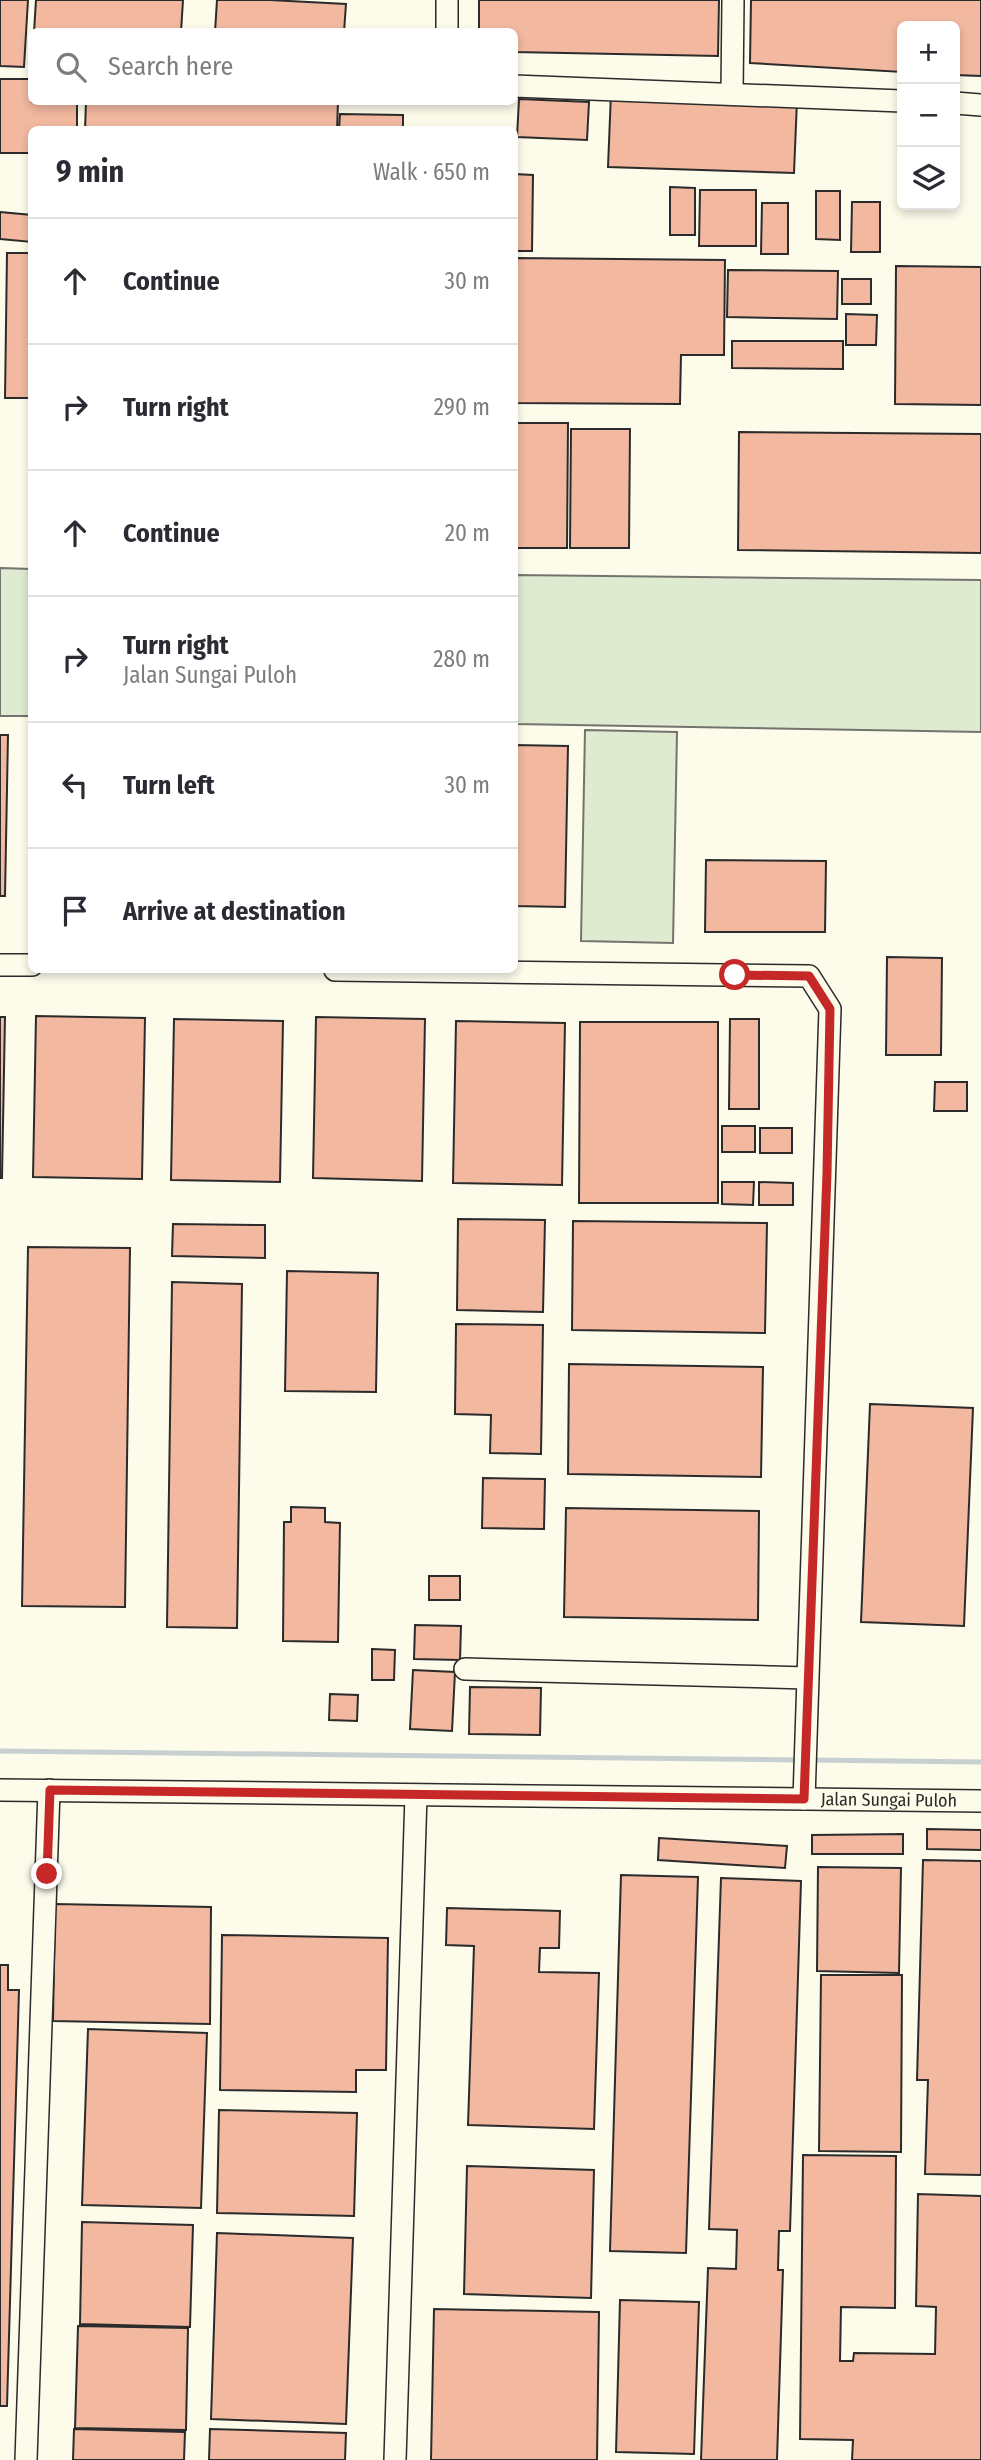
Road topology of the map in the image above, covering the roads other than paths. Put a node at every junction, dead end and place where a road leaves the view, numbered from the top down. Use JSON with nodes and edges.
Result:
{"nodes":[{"id":1,"x":447,"y":0,"type":"edge"},
{"id":2,"x":733,"y":0,"type":"edge"},
{"id":3,"x":447,"y":28,"type":"edge"},
{"id":4,"x":518,"y":86,"type":"edge"},
{"id":5,"x":732,"y":93,"type":"junction"},
{"id":6,"x":897,"y":101,"type":"edge"},
{"id":7,"x":960,"y":103,"type":"edge"},
{"id":8,"x":981,"y":105,"type":"edge"},
{"id":9,"x":0,"y":965,"type":"edge"},
{"id":10,"x":28,"y":965,"type":"edge"},
{"id":11,"x":518,"y":972,"type":"edge"},
{"id":12,"x":465,"y":1669,"type":"dead end"},
{"id":13,"x":807,"y":1678,"type":"junction"},
{"id":14,"x":0,"y":1790,"type":"edge"},
{"id":15,"x":50,"y":1790,"type":"junction"},
{"id":16,"x":416,"y":1795,"type":"junction"},
{"id":17,"x":804,"y":1799,"type":"junction"},
{"id":18,"x":981,"y":1801,"type":"edge"},
{"id":19,"x":26,"y":2460,"type":"edge"},
{"id":20,"x":395,"y":2460,"type":"edge"}],
"edges":[{"from":1,"to":3,"type":"street"},
{"from":2,"to":5,"type":"street"},
{"from":4,"to":5,"type":"street"},
{"from":5,"to":6,"type":"street"},
{"from":7,"to":8,"type":"street"},
{"from":9,"to":10,"type":"street"},
{"from":11,"to":13,"type":"street"},
{"from":12,"to":13,"type":"street"},
{"from":13,"to":17,"type":"street"},
{"from":14,"to":15,"type":"street","name":"Jalan Sungai Puloh"},
{"from":15,"to":16,"type":"street","name":"Jalan Sungai Puloh"},
{"from":15,"to":19,"type":"street"},
{"from":16,"to":17,"type":"street","name":"Jalan Sungai Puloh"},
{"from":16,"to":20,"type":"street"},
{"from":17,"to":18,"type":"street","name":"Jalan Sungai Puloh"}]}
